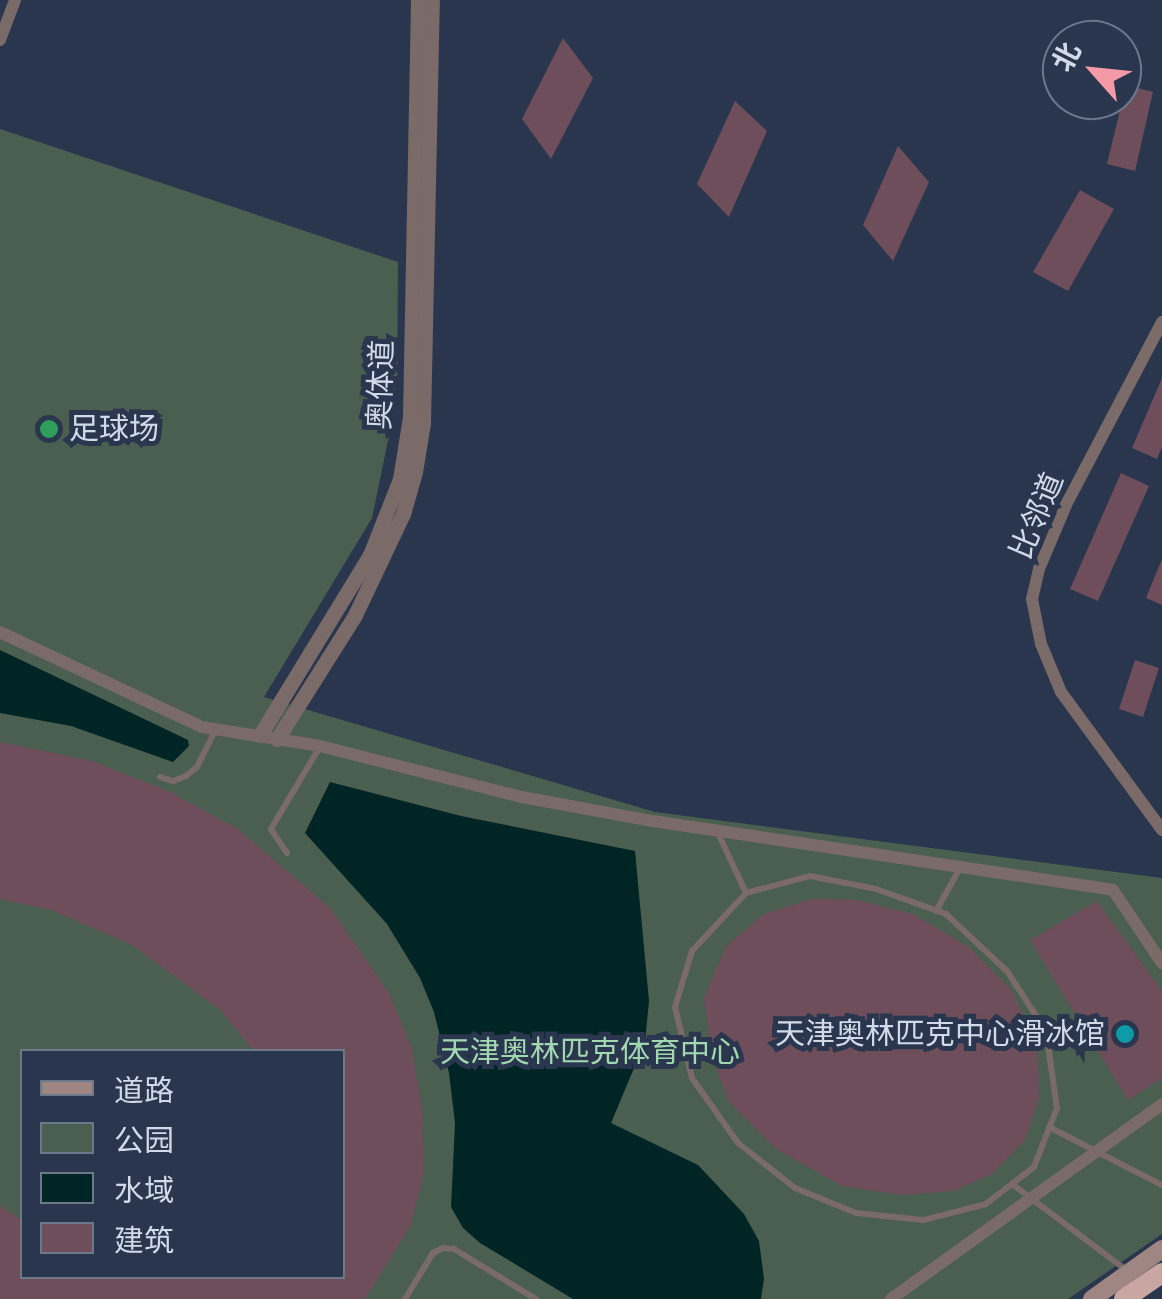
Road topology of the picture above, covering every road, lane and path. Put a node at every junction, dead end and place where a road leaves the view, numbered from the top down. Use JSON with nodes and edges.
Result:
{"nodes":[{"id":1,"x":15,"y":0,"type":"edge"},
{"id":2,"x":418,"y":0,"type":"edge"},
{"id":3,"x":432,"y":0,"type":"edge"},
{"id":4,"x":4,"y":20,"type":"edge"},
{"id":5,"x":0,"y":40,"type":"edge"},
{"id":6,"x":1161,"y":327,"type":"edge"},
{"id":7,"x":0,"y":632,"type":"edge"},
{"id":8,"x":216,"y":730,"type":"junction"},
{"id":9,"x":269,"y":737,"type":"junction"},
{"id":10,"x":320,"y":746,"type":"junction"},
{"id":11,"x":160,"y":776,"type":"dead end"},
{"id":12,"x":716,"y":828,"type":"junction"},
{"id":13,"x":1162,"y":830,"type":"edge"},
{"id":14,"x":287,"y":853,"type":"dead end"},
{"id":15,"x":961,"y":866,"type":"junction"},
{"id":16,"x":746,"y":893,"type":"junction"},
{"id":17,"x":936,"y":911,"type":"junction"},
{"id":18,"x":1162,"y":963,"type":"edge"},
{"id":19,"x":1162,"y":1104,"type":"edge"},
{"id":20,"x":1050,"y":1126,"type":"junction"},
{"id":21,"x":1100,"y":1152,"type":"junction"},
{"id":22,"x":1012,"y":1184,"type":"junction"},
{"id":23,"x":1162,"y":1184,"type":"edge"},
{"id":24,"x":1030,"y":1201,"type":"junction"},
{"id":25,"x":1162,"y":1249,"type":"edge"},
{"id":26,"x":1130,"y":1272,"type":"junction"},
{"id":27,"x":1162,"y":1272,"type":"edge"},
{"id":28,"x":1162,"y":1281,"type":"edge"},
{"id":29,"x":405,"y":1299,"type":"edge"},
{"id":30,"x":536,"y":1299,"type":"edge"},
{"id":31,"x":891,"y":1299,"type":"edge"},
{"id":32,"x":1092,"y":1299,"type":"edge"},
{"id":33,"x":1124,"y":1299,"type":"edge"},
{"id":34,"x":1140,"y":1299,"type":"edge"},
{"id":35,"x":1148,"y":1299,"type":"edge"}],
"edges":[{"from":1,"to":4,"type":"street"},
{"from":2,"to":9,"type":"street","name":"奥体道"},
{"from":3,"to":9,"type":"street"},
{"from":4,"to":5,"type":"street"},
{"from":6,"to":13,"type":"street","name":"比邻道"},
{"from":7,"to":8,"type":"street"},
{"from":8,"to":9,"type":"street"},
{"from":8,"to":11,"type":"lane"},
{"from":9,"to":10,"type":"street"},
{"from":10,"to":12,"type":"street"},
{"from":10,"to":14,"type":"lane"},
{"from":12,"to":15,"type":"street"},
{"from":12,"to":16,"type":"lane"},
{"from":15,"to":17,"type":"lane"},
{"from":15,"to":18,"type":"street"},
{"from":16,"to":17,"type":"lane"},
{"from":16,"to":22,"type":"lane"},
{"from":17,"to":20,"type":"lane"},
{"from":19,"to":21,"type":"street"},
{"from":20,"to":21,"type":"lane"},
{"from":20,"to":22,"type":"lane"},
{"from":21,"to":23,"type":"lane"},
{"from":21,"to":24,"type":"street"},
{"from":22,"to":24,"type":"lane"},
{"from":24,"to":26,"type":"lane"},
{"from":24,"to":31,"type":"street"},
{"from":25,"to":26,"type":"main road"},
{"from":26,"to":32,"type":"main road"},
{"from":26,"to":35,"type":"lane"},
{"from":27,"to":33,"type":"highway","bridge":true},
{"from":28,"to":34,"type":"highway"},
{"from":29,"to":30,"type":"lane"}]}
